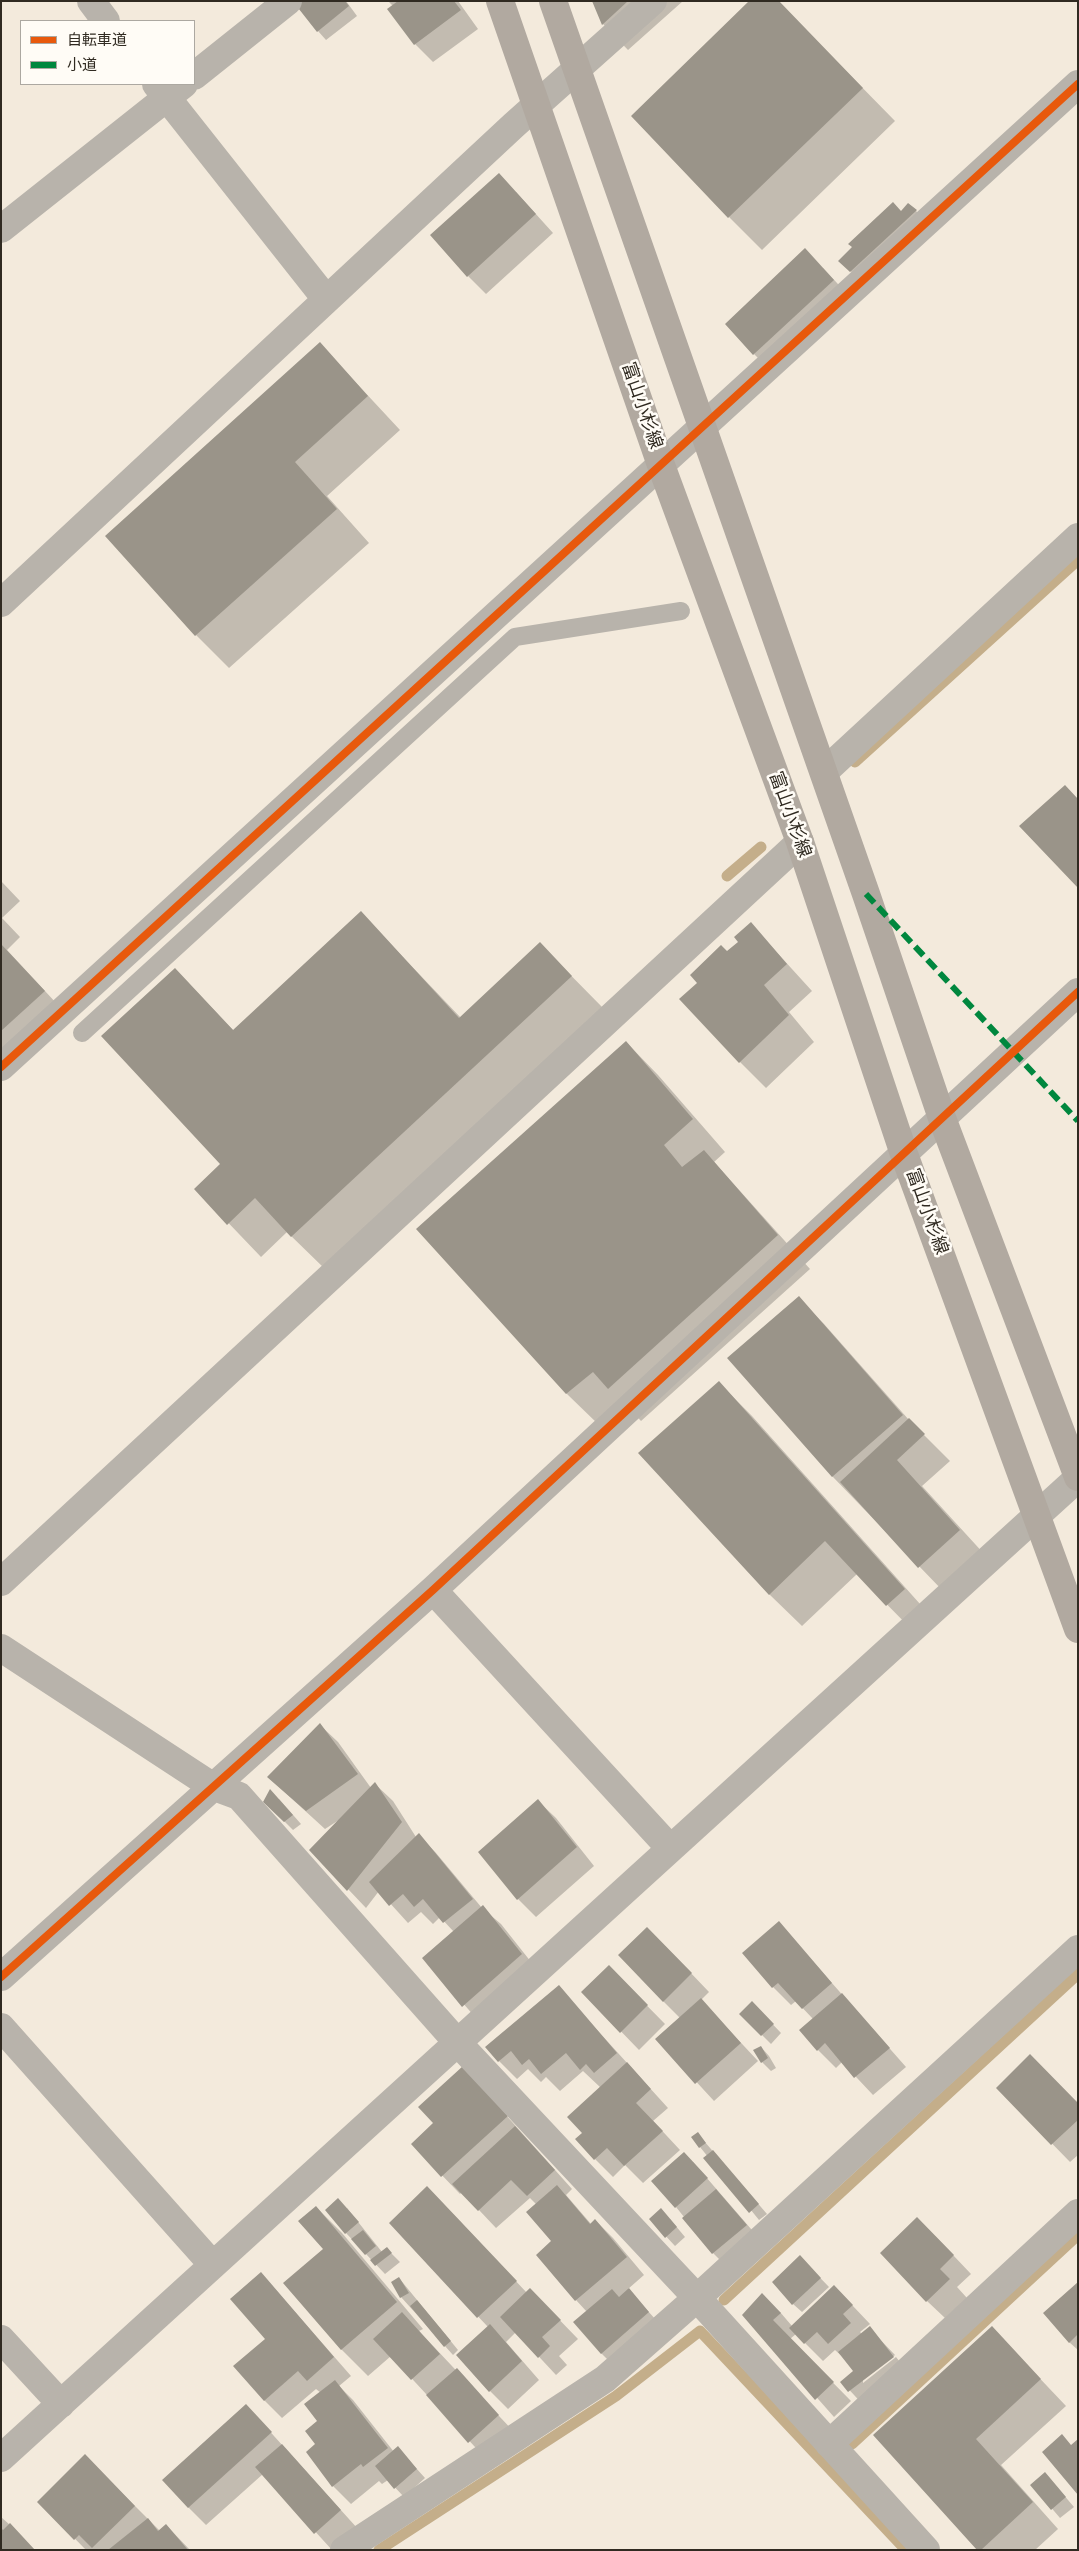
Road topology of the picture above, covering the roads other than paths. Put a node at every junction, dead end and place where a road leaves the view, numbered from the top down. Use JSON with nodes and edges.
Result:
{"nodes":[{"id":1,"x":91,"y":1,"type":"edge"},
{"id":2,"x":288,"y":1,"type":"edge"},
{"id":3,"x":500,"y":1,"type":"edge"},
{"id":4,"x":553,"y":1,"type":"edge"},
{"id":5,"x":653,"y":1,"type":"edge"},
{"id":6,"x":105,"y":20,"type":"edge"},
{"id":7,"x":577,"y":70,"type":"junction"},
{"id":8,"x":195,"y":75,"type":"edge"},
{"id":9,"x":1078,"y":84,"type":"edge"},
{"id":10,"x":169,"y":88,"type":"edge"},
{"id":11,"x":538,"y":104,"type":"junction"},
{"id":12,"x":1,"y":229,"type":"edge"},
{"id":13,"x":326,"y":299,"type":"junction"},
{"id":14,"x":702,"y":428,"type":"junction"},
{"id":15,"x":661,"y":465,"type":"junction"},
{"id":16,"x":1078,"y":537,"type":"edge"},
{"id":17,"x":1,"y":603,"type":"edge"},
{"id":18,"x":681,"y":611,"type":"dead end"},
{"id":19,"x":444,"y":663,"type":"junction"},
{"id":20,"x":464,"y":684,"type":"junction"},
{"id":21,"x":824,"y":772,"type":"junction"},
{"id":22,"x":800,"y":842,"type":"junction"},
{"id":23,"x":1078,"y":992,"type":"edge"},
{"id":24,"x":82,"y":1033,"type":"dead end"},
{"id":25,"x":1,"y":1067,"type":"edge"},
{"id":26,"x":942,"y":1118,"type":"junction"},
{"id":27,"x":904,"y":1154,"type":"junction"},
{"id":28,"x":1078,"y":1477,"type":"edge"},
{"id":29,"x":1037,"y":1514,"type":"junction"},
{"id":30,"x":1,"y":1582,"type":"edge"},
{"id":31,"x":433,"y":1590,"type":"junction"},
{"id":32,"x":1078,"y":1628,"type":"edge"},
{"id":33,"x":1,"y":1648,"type":"edge"},
{"id":34,"x":212,"y":1786,"type":"junction"},
{"id":35,"x":669,"y":1847,"type":"junction"},
{"id":36,"x":1078,"y":1949,"type":"edge"},
{"id":37,"x":1,"y":1977,"type":"edge"},
{"id":38,"x":1,"y":2027,"type":"edge"},
{"id":39,"x":456,"y":2042,"type":"junction"},
{"id":40,"x":1078,"y":2213,"type":"edge"},
{"id":41,"x":212,"y":2264,"type":"junction"},
{"id":42,"x":698,"y":2298,"type":"junction"},
{"id":43,"x":1,"y":2339,"type":"edge"},
{"id":44,"x":61,"y":2404,"type":"junction"},
{"id":45,"x":829,"y":2444,"type":"junction"},
{"id":46,"x":1,"y":2458,"type":"edge"},
{"id":47,"x":344,"y":2550,"type":"edge"},
{"id":48,"x":926,"y":2550,"type":"edge"}],
"edges":[{"from":1,"to":6,"type":"street"},
{"from":2,"to":8,"type":"street"},
{"from":3,"to":11,"type":"main road","name":"富山小杉線"},
{"from":4,"to":7,"type":"main road"},
{"from":5,"to":7,"type":"street"},
{"from":7,"to":11,"type":"street"},
{"from":7,"to":14,"type":"main road"},
{"from":9,"to":14,"type":"street"},
{"from":10,"to":12,"type":"street"},
{"from":10,"to":13,"type":"street"},
{"from":11,"to":13,"type":"street"},
{"from":11,"to":15,"type":"main road","name":"富山小杉線"},
{"from":13,"to":17,"type":"street"},
{"from":14,"to":15,"type":"street"},
{"from":14,"to":21,"type":"main road"},
{"from":15,"to":19,"type":"street"},
{"from":15,"to":22,"type":"main road","name":"富山小杉線"},
{"from":16,"to":21,"type":"street"},
{"from":18,"to":20,"type":"lane"},
{"from":19,"to":20,"type":"lane"},
{"from":19,"to":25,"type":"street"},
{"from":20,"to":24,"type":"lane"},
{"from":21,"to":26,"type":"main road"},
{"from":22,"to":27,"type":"main road","name":"富山小杉線"},
{"from":22,"to":30,"type":"street"},
{"from":23,"to":26,"type":"street"},
{"from":26,"to":27,"type":"street"},
{"from":26,"to":28,"type":"main road"},
{"from":27,"to":29,"type":"main road","name":"富山小杉線"},
{"from":27,"to":31,"type":"street"},
{"from":28,"to":29,"type":"street"},
{"from":29,"to":32,"type":"main road","name":"富山小杉線"},
{"from":29,"to":35,"type":"street"},
{"from":31,"to":34,"type":"street"},
{"from":31,"to":35,"type":"street"},
{"from":33,"to":34,"type":"street"},
{"from":34,"to":37,"type":"street"},
{"from":34,"to":39,"type":"street"},
{"from":35,"to":39,"type":"street"},
{"from":36,"to":42,"type":"street"},
{"from":38,"to":41,"type":"street"},
{"from":39,"to":41,"type":"street"},
{"from":39,"to":42,"type":"street"},
{"from":40,"to":45,"type":"street"},
{"from":41,"to":44,"type":"street"},
{"from":42,"to":45,"type":"street"},
{"from":42,"to":47,"type":"street"},
{"from":43,"to":44,"type":"street"},
{"from":44,"to":46,"type":"street"},
{"from":45,"to":48,"type":"street"}]}
